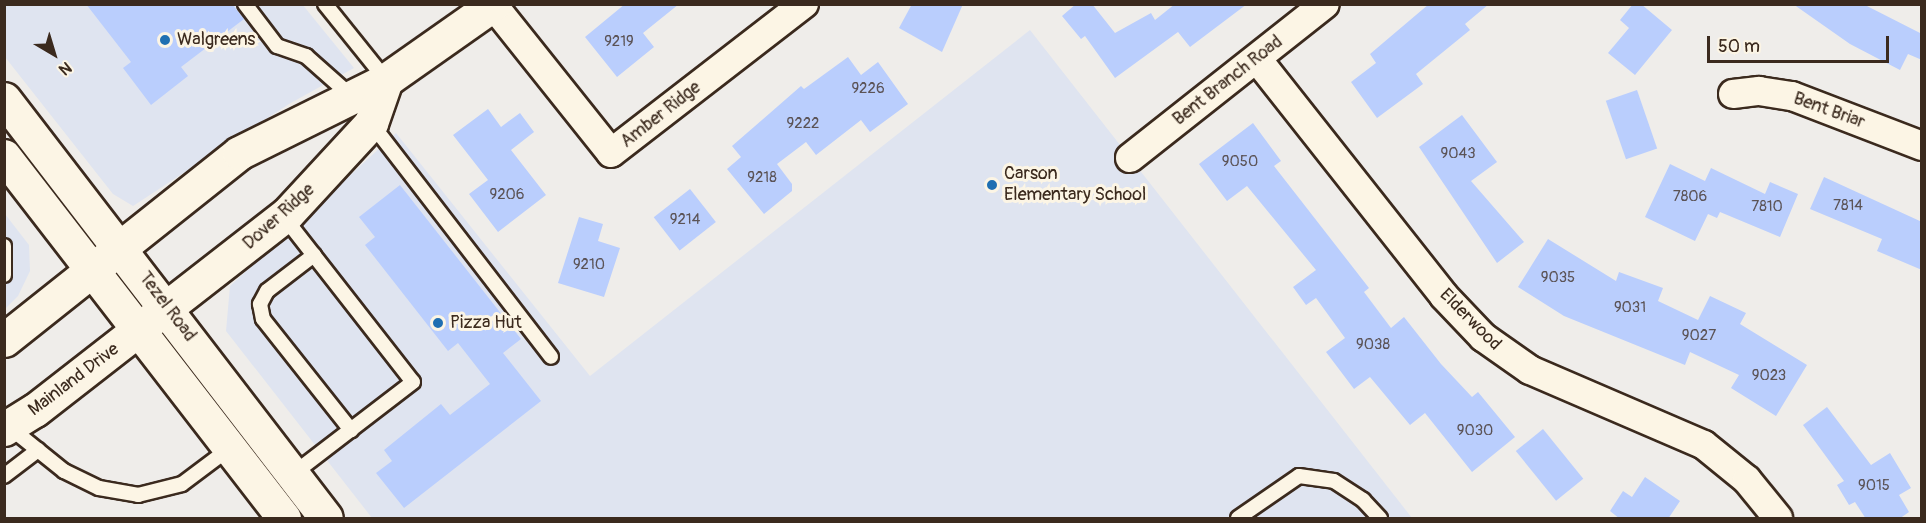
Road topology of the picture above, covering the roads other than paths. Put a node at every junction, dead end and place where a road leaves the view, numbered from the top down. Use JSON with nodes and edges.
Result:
{"nodes":[{"id":1,"x":245,"y":4,"type":"edge"},
{"id":2,"x":326,"y":4,"type":"edge"},
{"id":3,"x":804,"y":4,"type":"edge"},
{"id":4,"x":1325,"y":4,"type":"edge"},
{"id":5,"x":493,"y":5,"type":"edge"},
{"id":6,"x":1257,"y":59,"type":"junction"},
{"id":7,"x":386,"y":80,"type":"junction"},
{"id":8,"x":1733,"y":94,"type":"dead end"},
{"id":9,"x":351,"y":96,"type":"junction"},
{"id":10,"x":4,"y":99,"type":"edge"},
{"id":11,"x":370,"y":123,"type":"junction"},
{"id":12,"x":1922,"y":146,"type":"edge"},
{"id":13,"x":4,"y":156,"type":"edge"},
{"id":14,"x":1130,"y":158,"type":"dead end"},
{"id":15,"x":284,"y":217,"type":"junction"},
{"id":16,"x":120,"y":245,"type":"junction"},
{"id":17,"x":4,"y":246,"type":"edge"},
{"id":18,"x":314,"y":255,"type":"junction"},
{"id":19,"x":93,"y":266,"type":"junction"},
{"id":20,"x":4,"y":275,"type":"edge"},
{"id":21,"x":168,"y":308,"type":"junction"},
{"id":22,"x":142,"y":329,"type":"junction"},
{"id":23,"x":4,"y":340,"type":"edge"},
{"id":24,"x":551,"y":357,"type":"dead end"},
{"id":25,"x":6,"y":428,"type":"edge"},
{"id":26,"x":351,"y":430,"type":"junction"},
{"id":27,"x":230,"y":448,"type":"junction"},
{"id":28,"x":38,"y":450,"type":"junction"},
{"id":29,"x":293,"y":474,"type":"junction"},
{"id":30,"x":4,"y":476,"type":"edge"},
{"id":31,"x":284,"y":519,"type":"edge"},
{"id":32,"x":326,"y":519,"type":"edge"},
{"id":33,"x":1238,"y":519,"type":"edge"},
{"id":34,"x":1380,"y":519,"type":"edge"},
{"id":35,"x":1778,"y":519,"type":"edge"}],
"edges":[{"from":1,"to":9,"type":"lane"},
{"from":2,"to":7,"type":"lane"},
{"from":3,"to":5,"type":"street","name":"Amber Ridge"},
{"from":4,"to":6,"type":"street","name":"Bent Branch Road"},
{"from":5,"to":7,"type":"main road"},
{"from":6,"to":14,"type":"street","name":"Bent Branch Road"},
{"from":6,"to":35,"type":"street","name":"Elderwood"},
{"from":7,"to":9,"type":"main road"},
{"from":7,"to":11,"type":"main road","name":"Dover Ridge"},
{"from":8,"to":12,"type":"street","name":"Bent Briar"},
{"from":9,"to":16,"type":"main road"},
{"from":10,"to":16,"type":"main road","name":"Tezel Road"},
{"from":11,"to":15,"type":"main road","name":"Dover Ridge"},
{"from":11,"to":24,"type":"lane"},
{"from":13,"to":19,"type":"main road","name":"Tezel Road"},
{"from":15,"to":18,"type":"lane"},
{"from":15,"to":21,"type":"main road","name":"Dover Ridge"},
{"from":16,"to":19,"type":"main road"},
{"from":16,"to":21,"type":"main road","name":"Tezel Road"},
{"from":17,"to":20,"type":"lane"},
{"from":18,"to":26,"type":"lane"},
{"from":18,"to":26,"type":"lane"},
{"from":19,"to":22,"type":"main road","name":"Tezel Road"},
{"from":19,"to":23,"type":"main road"},
{"from":21,"to":22,"type":"main road","name":"Dover Ridge"},
{"from":21,"to":29,"type":"main road","name":"Tezel Road"},
{"from":22,"to":25,"type":"main road","name":"Mainland Drive"},
{"from":22,"to":27,"type":"main road","name":"Tezel Road"},
{"from":25,"to":28,"type":"lane"},
{"from":26,"to":29,"type":"lane"},
{"from":27,"to":28,"type":"lane"},
{"from":27,"to":31,"type":"main road","name":"Tezel Road"},
{"from":28,"to":30,"type":"lane"},
{"from":29,"to":32,"type":"main road","name":"Tezel Road"},
{"from":33,"to":34,"type":"lane"}]}
